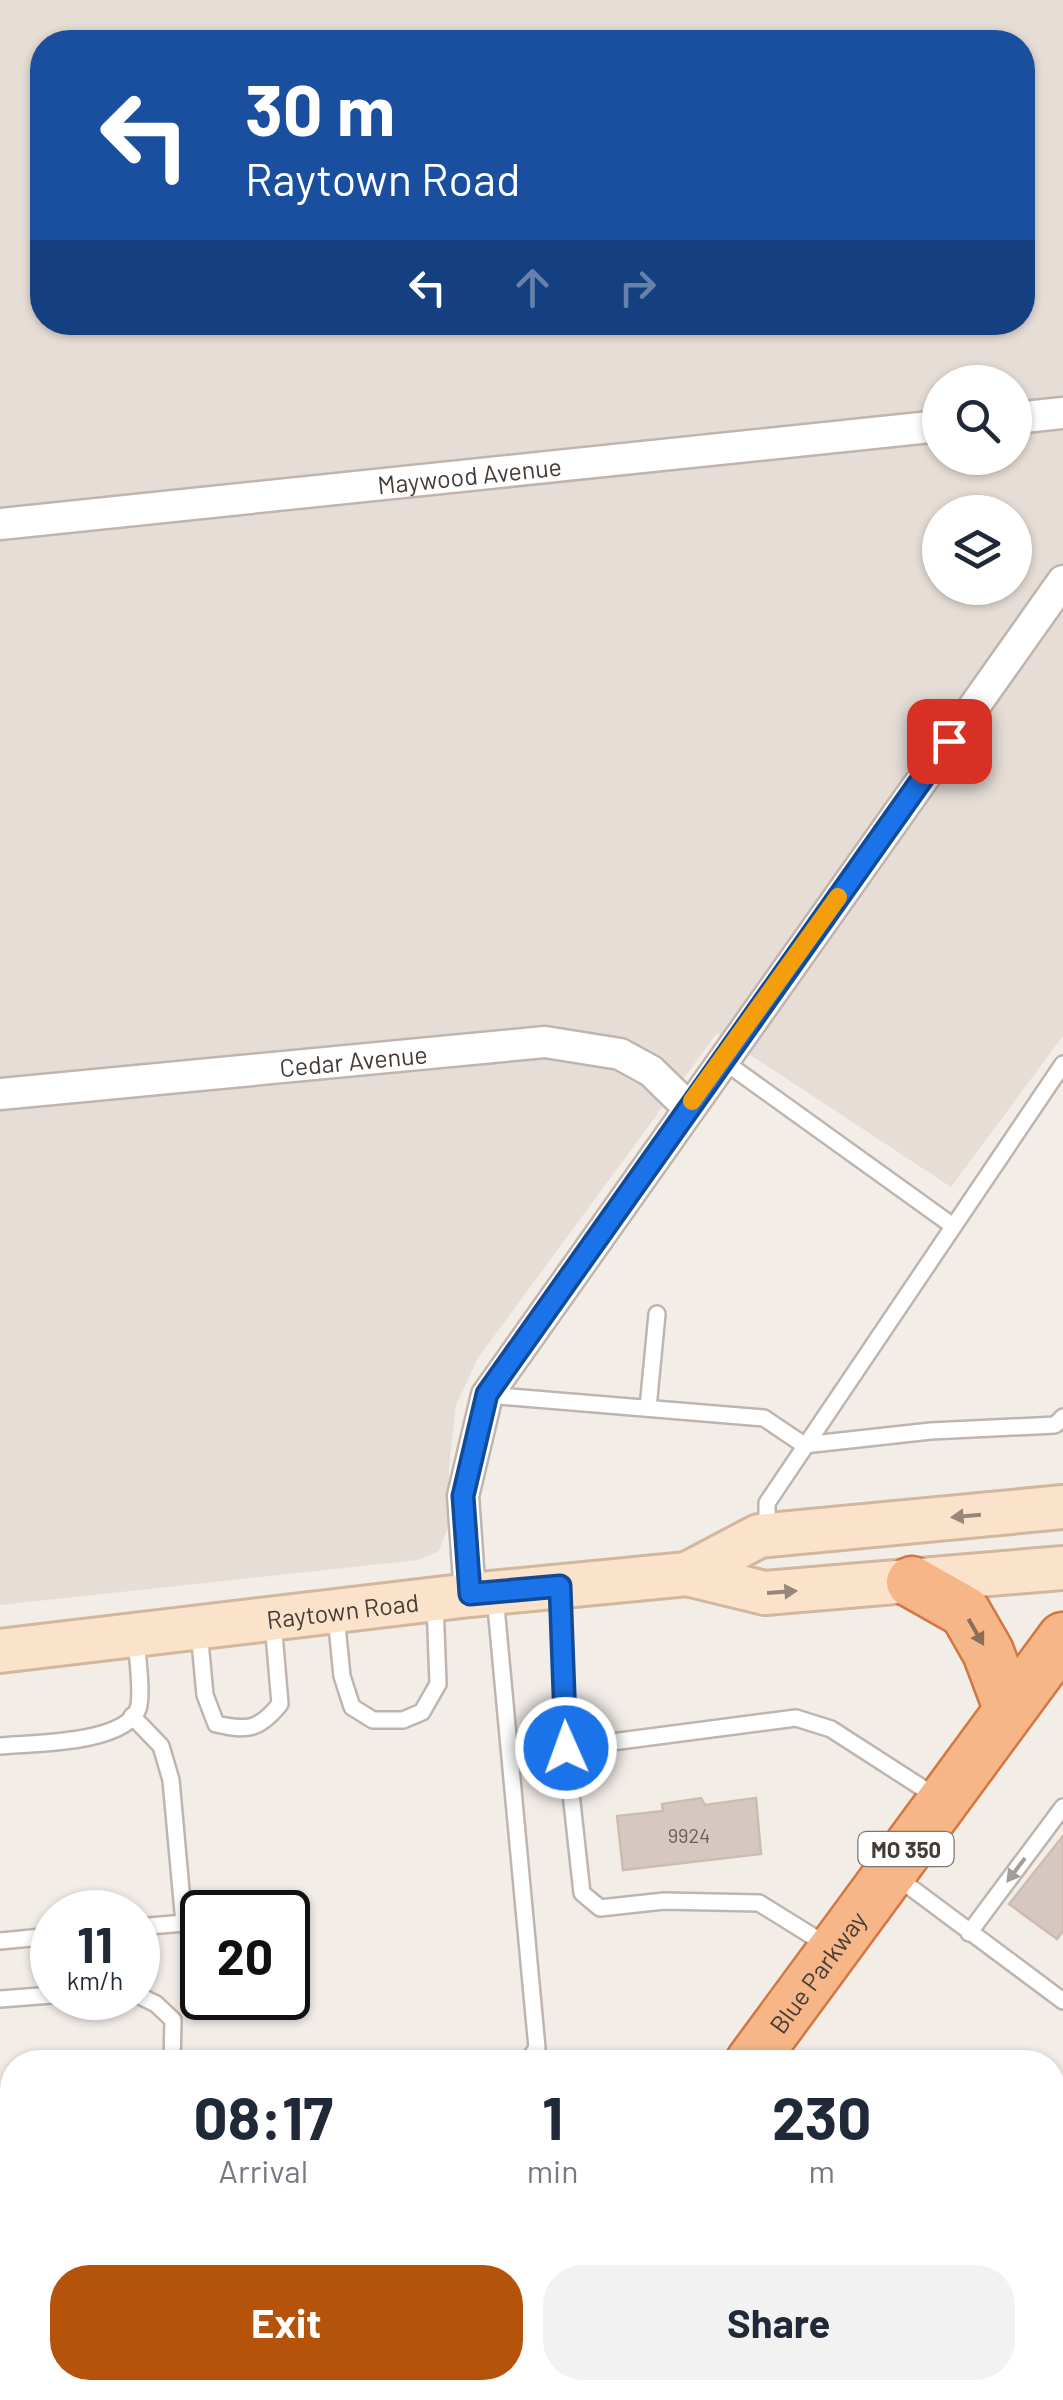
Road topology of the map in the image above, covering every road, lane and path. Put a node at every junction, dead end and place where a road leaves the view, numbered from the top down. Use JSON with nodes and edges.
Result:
{"nodes":[{"id":1,"x":1063,"y":413,"type":"edge"},
{"id":2,"x":1032,"y":416,"type":"edge"},
{"id":3,"x":922,"y":428,"type":"edge"},
{"id":4,"x":0,"y":524,"type":"edge"},
{"id":5,"x":1063,"y":581,"type":"edge"},
{"id":6,"x":722,"y":1060,"type":"junction"},
{"id":7,"x":1063,"y":1064,"type":"edge"},
{"id":8,"x":0,"y":1094,"type":"edge"},
{"id":9,"x":688,"y":1107,"type":"junction"},
{"id":10,"x":954,"y":1226,"type":"junction"},
{"id":11,"x":656,"y":1314,"type":"dead end"},
{"id":12,"x":487,"y":1394,"type":"junction"},
{"id":13,"x":648,"y":1408,"type":"junction"},
{"id":14,"x":1063,"y":1417,"type":"edge"},
{"id":15,"x":804,"y":1445,"type":"junction"},
{"id":16,"x":1063,"y":1507,"type":"edge"},
{"id":17,"x":768,"y":1535,"type":"junction"},
{"id":18,"x":1063,"y":1568,"type":"edge"},
{"id":19,"x":688,"y":1574,"type":"junction"},
{"id":20,"x":912,"y":1582,"type":"junction"},
{"id":21,"x":560,"y":1586,"type":"junction"},
{"id":22,"x":467,"y":1595,"type":"junction"},
{"id":23,"x":335,"y":1611,"type":"junction"},
{"id":24,"x":272,"y":1618,"type":"junction"},
{"id":25,"x":198,"y":1627,"type":"junction"},
{"id":26,"x":136,"y":1634,"type":"junction"},
{"id":27,"x":1063,"y":1638,"type":"edge"},
{"id":28,"x":0,"y":1651,"type":"edge"},
{"id":29,"x":1009,"y":1708,"type":"junction"},
{"id":30,"x":132,"y":1716,"type":"junction"},
{"id":31,"x":0,"y":1746,"type":"edge"},
{"id":32,"x":566,"y":1748,"type":"junction"},
{"id":33,"x":942,"y":1800,"type":"junction"},
{"id":34,"x":1063,"y":1807,"type":"edge"},
{"id":35,"x":890,"y":1872,"type":"junction"},
{"id":36,"x":160,"y":1925,"type":"edge"},
{"id":37,"x":969,"y":1933,"type":"junction"},
{"id":38,"x":30,"y":1938,"type":"edge"},
{"id":39,"x":0,"y":1941,"type":"edge"},
{"id":40,"x":833,"y":1949,"type":"junction"},
{"id":41,"x":30,"y":1997,"type":"edge"},
{"id":42,"x":0,"y":2000,"type":"edge"},
{"id":43,"x":1063,"y":2001,"type":"edge"},
{"id":44,"x":160,"y":2008,"type":"edge"},
{"id":45,"x":172,"y":2050,"type":"edge"},
{"id":46,"x":536,"y":2050,"type":"edge"},
{"id":47,"x":760,"y":2050,"type":"edge"}],
"edges":[{"from":1,"to":2,"type":"street"},
{"from":3,"to":4,"type":"street","name":"Maywood Avenue"},
{"from":5,"to":6,"type":"street"},
{"from":6,"to":9,"type":"street"},
{"from":6,"to":10,"type":"lane"},
{"from":7,"to":10,"type":"lane"},
{"from":8,"to":9,"type":"street","name":"Cedar Avenue"},
{"from":9,"to":12,"type":"street"},
{"from":10,"to":15,"type":"lane"},
{"from":11,"to":13,"type":"lane"},
{"from":12,"to":13,"type":"lane"},
{"from":12,"to":22,"type":"street"},
{"from":13,"to":15,"type":"lane"},
{"from":14,"to":15,"type":"lane"},
{"from":15,"to":17,"type":"lane"},
{"from":16,"to":17,"type":"main road","name":"Raytown Road","one_way":true},
{"from":17,"to":19,"type":"main road","name":"Raytown Road"},
{"from":18,"to":20,"type":"main road","name":"Raytown Road"},
{"from":19,"to":20,"type":"main road","name":"Raytown Road","one_way":true},
{"from":19,"to":21,"type":"main road","name":"Raytown Road"},
{"from":20,"to":29,"type":"highway","one_way":true},
{"from":21,"to":22,"type":"main road","name":"Raytown Road"},
{"from":21,"to":32,"type":"lane"},
{"from":22,"to":23,"type":"main road","name":"Raytown Road"},
{"from":22,"to":23,"type":"lane"},
{"from":22,"to":46,"type":"lane"},
{"from":23,"to":24,"type":"main road","name":"Raytown Road"},
{"from":24,"to":25,"type":"main road","name":"Raytown Road"},
{"from":24,"to":25,"type":"lane"},
{"from":25,"to":26,"type":"main road","name":"Raytown Road"},
{"from":26,"to":28,"type":"main road","name":"Raytown Road"},
{"from":26,"to":30,"type":"lane"},
{"from":27,"to":29,"type":"highway","name":"Blue Parkway","number":"MO 350"},
{"from":29,"to":33,"type":"highway","name":"Blue Parkway","number":"MO 350"},
{"from":30,"to":31,"type":"lane"},
{"from":30,"to":36,"type":"lane"},
{"from":32,"to":33,"type":"lane"},
{"from":32,"to":40,"type":"lane"},
{"from":33,"to":35,"type":"highway","name":"Blue Parkway","number":"MO 350"},
{"from":34,"to":37,"type":"lane","one_way":true},
{"from":35,"to":37,"type":"lane"},
{"from":35,"to":40,"type":"highway","name":"Blue Parkway","number":"MO 350"},
{"from":37,"to":43,"type":"lane"},
{"from":38,"to":39,"type":"lane"},
{"from":40,"to":47,"type":"highway","name":"Blue Parkway","number":"MO 350"},
{"from":41,"to":42,"type":"lane"},
{"from":44,"to":45,"type":"lane"}]}
